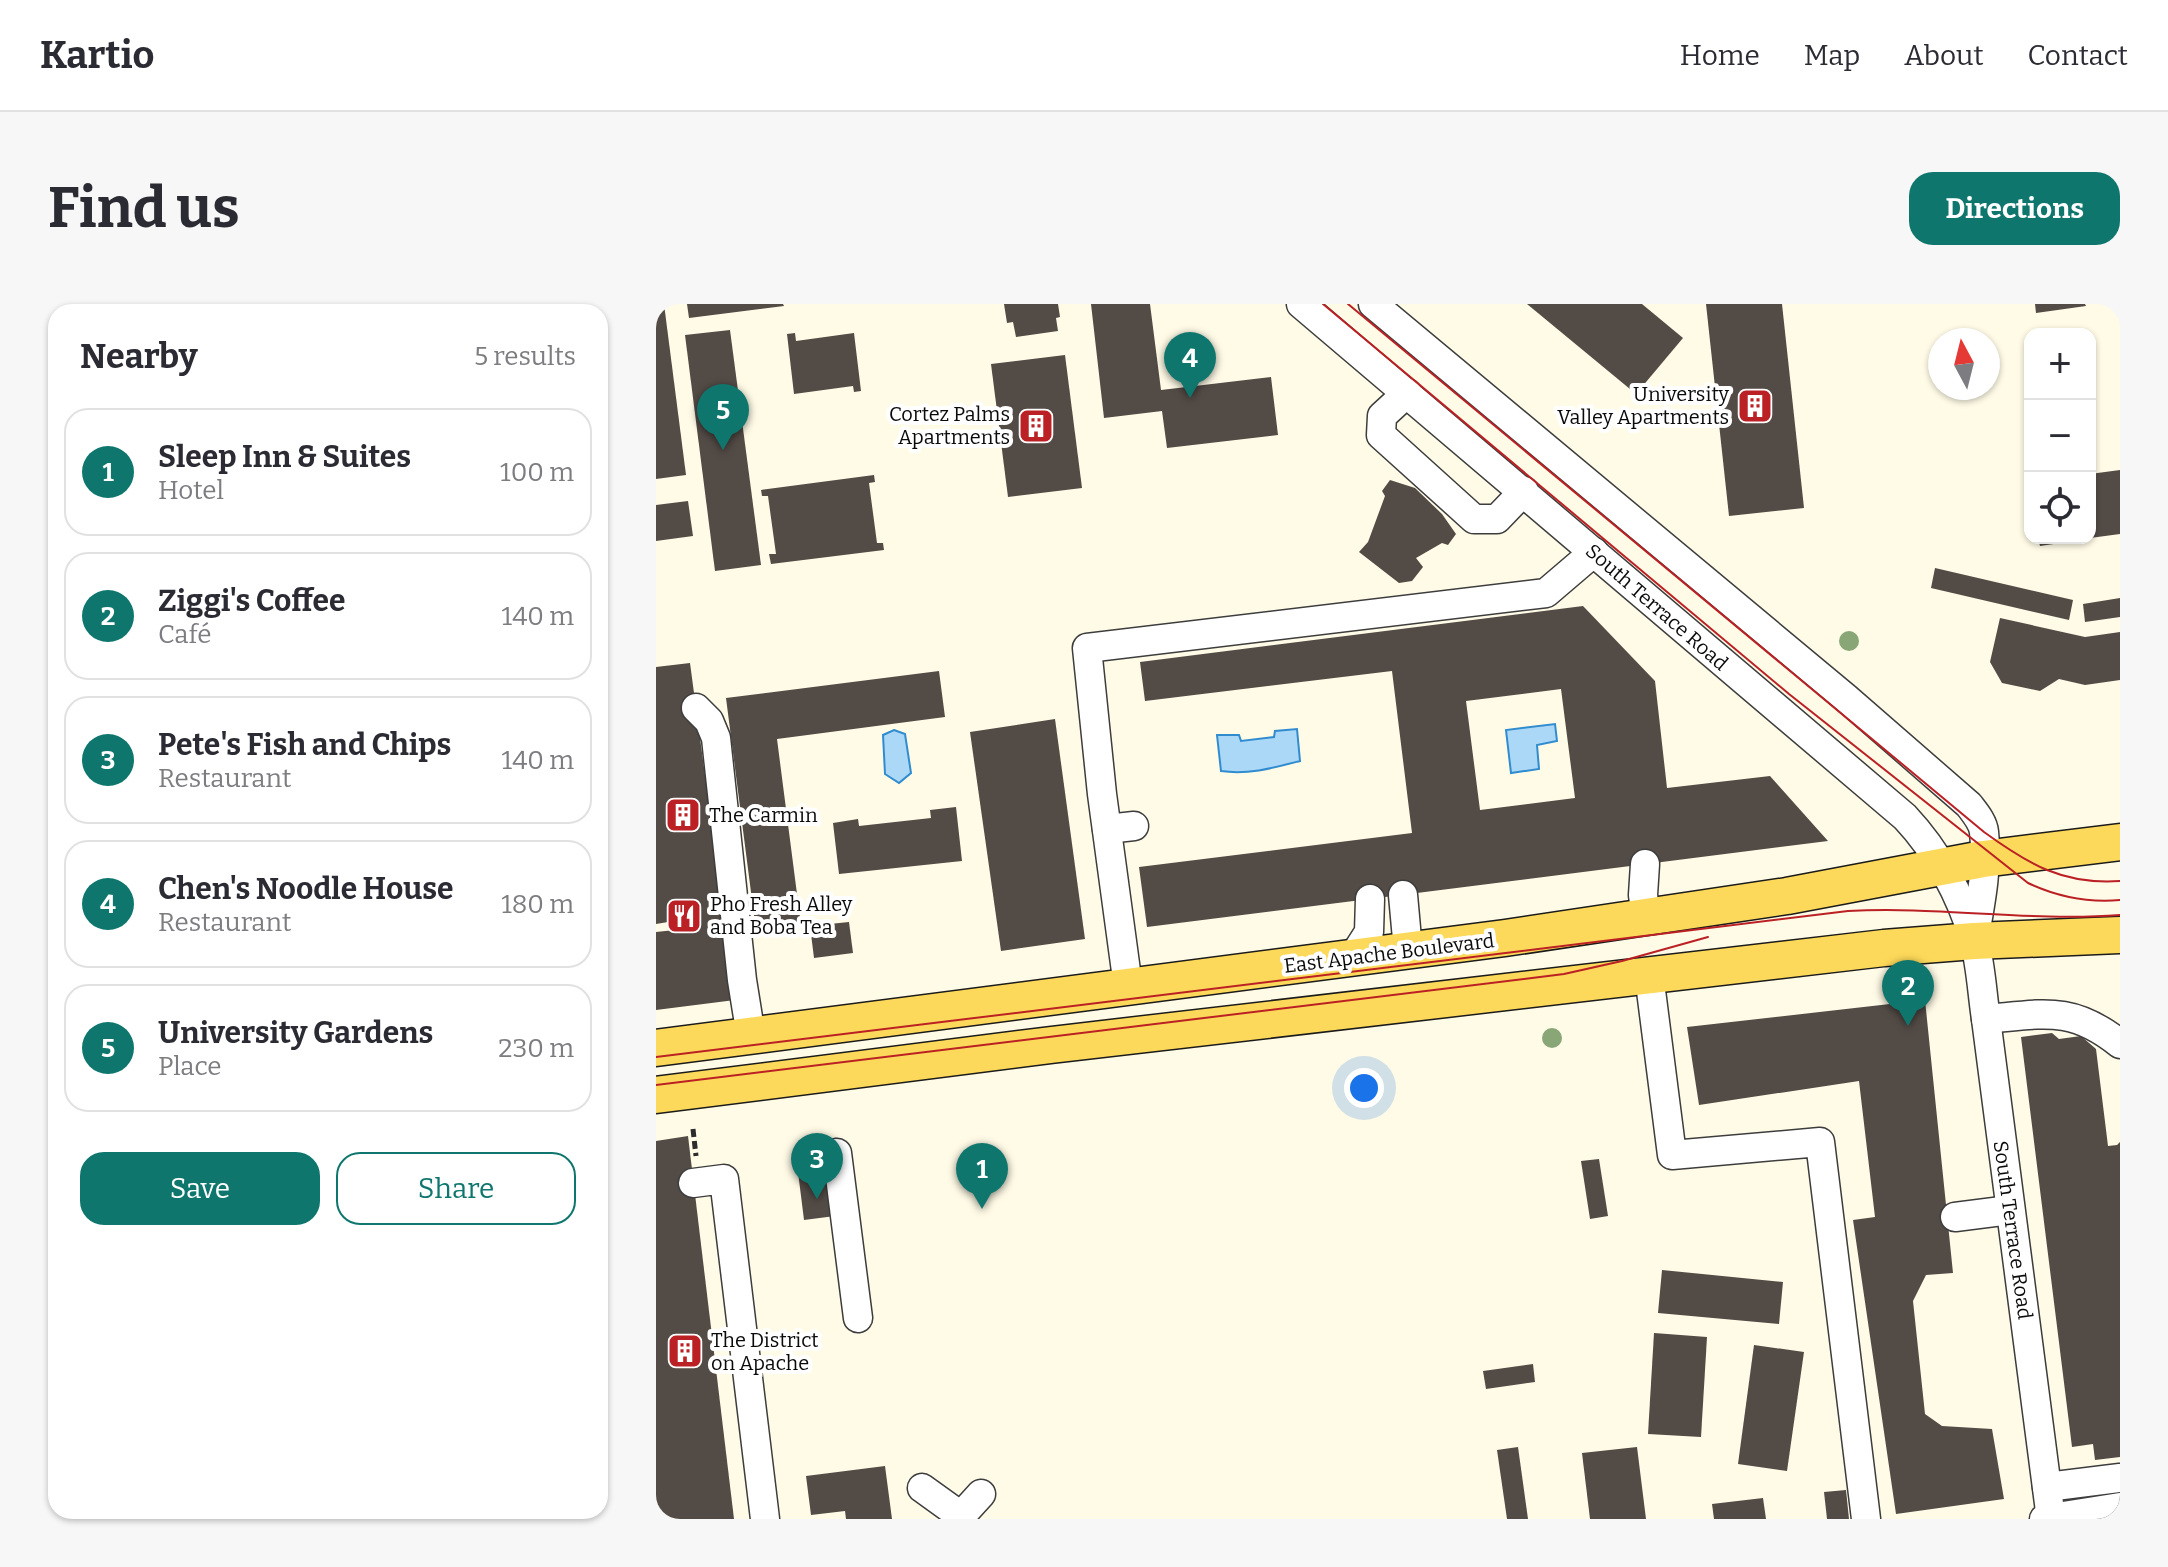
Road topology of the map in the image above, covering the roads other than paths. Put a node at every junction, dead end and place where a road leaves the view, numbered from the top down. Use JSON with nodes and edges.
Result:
{"nodes":[{"id":1,"x":1301,"y":304,"type":"edge"},
{"id":2,"x":1373,"y":304,"type":"edge"},
{"id":3,"x":1407,"y":393,"type":"junction"},
{"id":4,"x":1524,"y":491,"type":"junction"},
{"id":5,"x":1594,"y":552,"type":"junction"},
{"id":6,"x":696,"y":708,"type":"dead end"},
{"id":7,"x":2120,"y":842,"type":"edge"},
{"id":8,"x":1983,"y":859,"type":"junction"},
{"id":9,"x":1645,"y":864,"type":"dead end"},
{"id":10,"x":1941,"y":867,"type":"junction"},
{"id":11,"x":1403,"y":895,"type":"dead end"},
{"id":12,"x":1370,"y":899,"type":"dead end"},
{"id":13,"x":1646,"y":917,"type":"junction"},
{"id":14,"x":2120,"y":935,"type":"edge"},
{"id":15,"x":1974,"y":941,"type":"junction"},
{"id":16,"x":1408,"y":950,"type":"junction"},
{"id":17,"x":1353,"y":957,"type":"junction"},
{"id":18,"x":1649,"y":975,"type":"junction"},
{"id":19,"x":1128,"y":986,"type":"junction"},
{"id":20,"x":1395,"y":1006,"type":"junction"},
{"id":21,"x":1986,"y":1019,"type":"junction"},
{"id":22,"x":751,"y":1036,"type":"junction"},
{"id":23,"x":2120,"y":1044,"type":"edge"},
{"id":24,"x":656,"y":1048,"type":"edge"},
{"id":25,"x":656,"y":1095,"type":"edge"},
{"id":26,"x":837,"y":1153,"type":"dead end"},
{"id":27,"x":693,"y":1183,"type":"dead end"},
{"id":28,"x":2010,"y":1210,"type":"junction"},
{"id":29,"x":1955,"y":1217,"type":"dead end"},
{"id":30,"x":858,"y":1318,"type":"dead end"},
{"id":31,"x":2120,"y":1478,"type":"edge"},
{"id":32,"x":2047,"y":1487,"type":"junction"},
{"id":33,"x":922,"y":1488,"type":"dead end"},
{"id":34,"x":981,"y":1494,"type":"dead end"},
{"id":35,"x":2120,"y":1507,"type":"edge"},
{"id":36,"x":961,"y":1517,"type":"edge"},
{"id":37,"x":2048,"y":1518,"type":"edge"},
{"id":38,"x":765,"y":1519,"type":"edge"},
{"id":39,"x":1866,"y":1519,"type":"edge"}],
"edges":[{"from":1,"to":3,"type":"street","name":"South Terrace Road"},
{"from":2,"to":8,"type":"street","name":"South Terrace Road"},
{"from":3,"to":4,"type":"street","name":"South Terrace Road"},
{"from":3,"to":4,"type":"street"},
{"from":4,"to":5,"type":"street","name":"South Terrace Road"},
{"from":5,"to":10,"type":"street","name":"South Terrace Road"},
{"from":5,"to":19,"type":"street"},
{"from":6,"to":22,"type":"street"},
{"from":7,"to":8,"type":"main road","name":"East Apache Boulevard"},
{"from":8,"to":10,"type":"main road","name":"East Apache Boulevard"},
{"from":8,"to":15,"type":"street","name":"South Terrace Road"},
{"from":9,"to":13,"type":"street"},
{"from":10,"to":13,"type":"main road","name":"East Apache Boulevard"},
{"from":10,"to":15,"type":"street","name":"South Terrace Road"},
{"from":11,"to":16,"type":"street"},
{"from":12,"to":17,"type":"street"},
{"from":13,"to":16,"type":"main road","name":"East Apache Boulevard"},
{"from":14,"to":15,"type":"main road"},
{"from":15,"to":18,"type":"main road"},
{"from":15,"to":21,"type":"street","name":"South Terrace Road"},
{"from":16,"to":17,"type":"main road","name":"East Apache Boulevard"},
{"from":16,"to":20,"type":"main road"},
{"from":17,"to":19,"type":"main road","name":"East Apache Boulevard"},
{"from":18,"to":20,"type":"main road"},
{"from":18,"to":39,"type":"street"},
{"from":19,"to":22,"type":"main road","name":"East Apache Boulevard"},
{"from":20,"to":25,"type":"main road"},
{"from":21,"to":23,"type":"street"},
{"from":21,"to":28,"type":"street","name":"South Terrace Road"},
{"from":22,"to":24,"type":"main road","name":"East Apache Boulevard"},
{"from":26,"to":30,"type":"street"},
{"from":27,"to":38,"type":"street"},
{"from":28,"to":29,"type":"street"},
{"from":28,"to":32,"type":"street","name":"South Terrace Road"},
{"from":31,"to":32,"type":"street"},
{"from":32,"to":37,"type":"street","name":"South Terrace Road"},
{"from":33,"to":36,"type":"street"},
{"from":34,"to":36,"type":"street"},
{"from":35,"to":37,"type":"street"}]}
